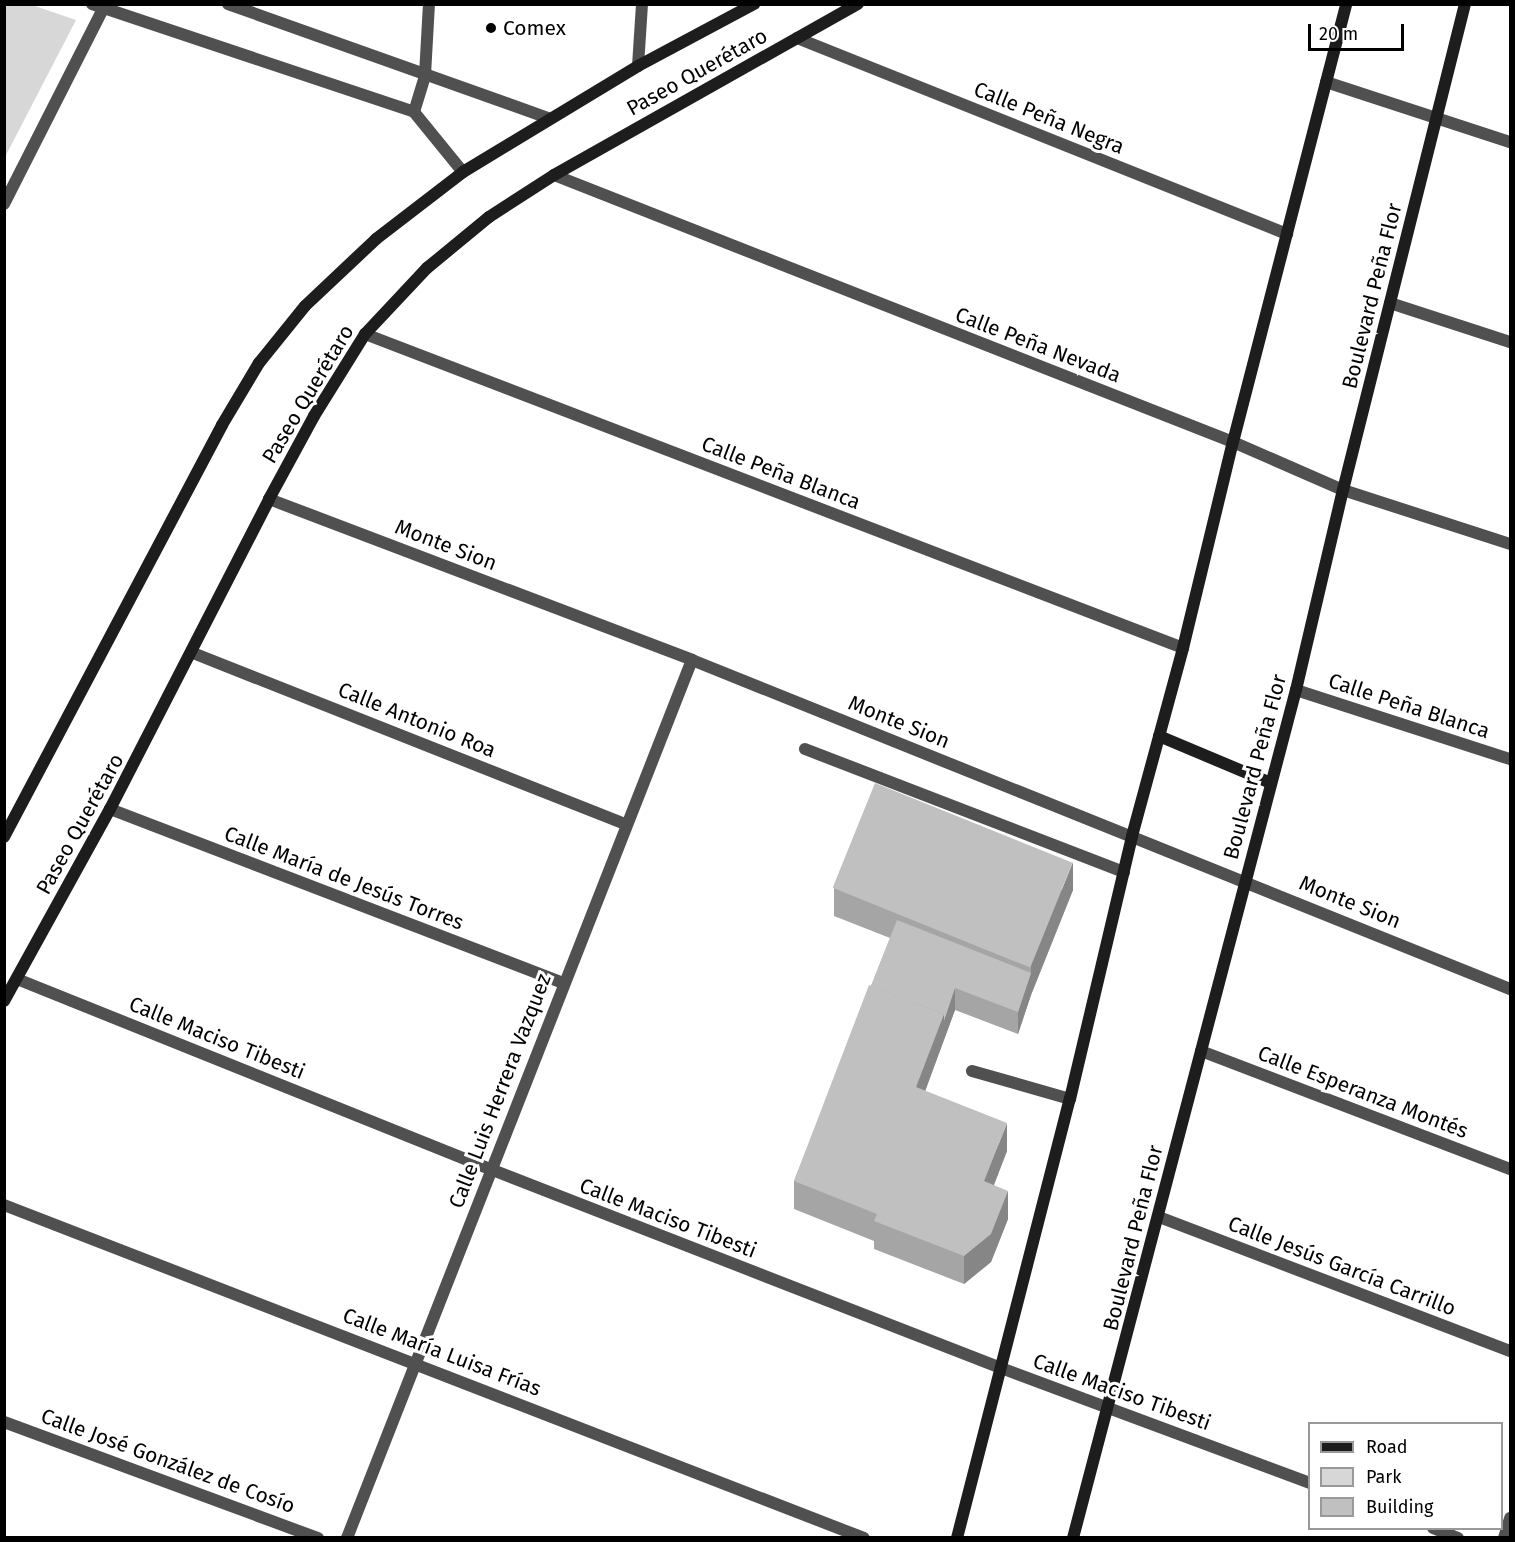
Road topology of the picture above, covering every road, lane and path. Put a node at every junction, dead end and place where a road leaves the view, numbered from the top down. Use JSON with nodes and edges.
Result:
{"nodes":[{"id":1,"x":228,"y":4,"type":"edge"},
{"id":2,"x":429,"y":4,"type":"edge"},
{"id":3,"x":642,"y":4,"type":"edge"},
{"id":4,"x":754,"y":4,"type":"edge"},
{"id":5,"x":858,"y":4,"type":"edge"},
{"id":6,"x":1346,"y":4,"type":"edge"},
{"id":7,"x":1465,"y":4,"type":"edge"},
{"id":8,"x":97,"y":7,"type":"edge"},
{"id":9,"x":797,"y":38,"type":"junction"},
{"id":10,"x":638,"y":66,"type":"junction"},
{"id":11,"x":425,"y":75,"type":"junction"},
{"id":12,"x":1326,"y":82,"type":"junction"},
{"id":13,"x":414,"y":112,"type":"junction"},
{"id":14,"x":548,"y":118,"type":"junction"},
{"id":15,"x":1438,"y":120,"type":"junction"},
{"id":16,"x":1510,"y":142,"type":"edge"},
{"id":17,"x":463,"y":172,"type":"junction"},
{"id":18,"x":554,"y":175,"type":"junction"},
{"id":19,"x":4,"y":204,"type":"edge"},
{"id":20,"x":1287,"y":234,"type":"junction"},
{"id":21,"x":1390,"y":303,"type":"junction"},
{"id":22,"x":365,"y":334,"type":"junction"},
{"id":23,"x":1510,"y":342,"type":"edge"},
{"id":24,"x":1233,"y":442,"type":"junction"},
{"id":25,"x":1343,"y":490,"type":"junction"},
{"id":26,"x":269,"y":499,"type":"junction"},
{"id":27,"x":1510,"y":544,"type":"edge"},
{"id":28,"x":1183,"y":648,"type":"junction"},
{"id":29,"x":193,"y":653,"type":"junction"},
{"id":30,"x":692,"y":660,"type":"junction"},
{"id":31,"x":1296,"y":690,"type":"junction"},
{"id":32,"x":1159,"y":736,"type":"junction"},
{"id":33,"x":805,"y":749,"type":"dead end"},
{"id":34,"x":1510,"y":759,"type":"edge"},
{"id":35,"x":1271,"y":783,"type":"junction"},
{"id":36,"x":110,"y":810,"type":"junction"},
{"id":37,"x":626,"y":824,"type":"junction"},
{"id":38,"x":1132,"y":836,"type":"junction"},
{"id":39,"x":4,"y":837,"type":"edge"},
{"id":40,"x":1124,"y":872,"type":"junction"},
{"id":41,"x":1245,"y":880,"type":"junction"},
{"id":42,"x":17,"y":979,"type":"junction"},
{"id":43,"x":563,"y":983,"type":"junction"},
{"id":44,"x":1510,"y":988,"type":"edge"},
{"id":45,"x":4,"y":1000,"type":"edge"},
{"id":46,"x":1201,"y":1051,"type":"junction"},
{"id":47,"x":972,"y":1071,"type":"dead end"},
{"id":48,"x":1070,"y":1099,"type":"junction"},
{"id":49,"x":490,"y":1169,"type":"junction"},
{"id":50,"x":1510,"y":1169,"type":"edge"},
{"id":51,"x":4,"y":1205,"type":"edge"},
{"id":52,"x":1159,"y":1217,"type":"junction"},
{"id":53,"x":1510,"y":1351,"type":"edge"},
{"id":54,"x":416,"y":1363,"type":"junction"},
{"id":55,"x":1001,"y":1368,"type":"junction"},
{"id":56,"x":1109,"y":1409,"type":"junction"},
{"id":57,"x":4,"y":1422,"type":"edge"},
{"id":58,"x":1308,"y":1482,"type":"edge"},
{"id":59,"x":1510,"y":1518,"type":"edge"},
{"id":60,"x":1438,"y":1530,"type":"edge"},
{"id":61,"x":318,"y":1538,"type":"edge"},
{"id":62,"x":347,"y":1538,"type":"edge"},
{"id":63,"x":864,"y":1538,"type":"edge"},
{"id":64,"x":957,"y":1538,"type":"edge"},
{"id":65,"x":1073,"y":1538,"type":"edge"},
{"id":66,"x":1458,"y":1538,"type":"edge"},
{"id":67,"x":1504,"y":1538,"type":"edge"}],
"edges":[{"from":1,"to":11,"type":"street"},
{"from":2,"to":11,"type":"street"},
{"from":3,"to":10,"type":"street"},
{"from":4,"to":10,"type":"main road","name":"Paseo Querétaro"},
{"from":5,"to":9,"type":"main road","name":"Paseo Querétaro"},
{"from":6,"to":12,"type":"main road"},
{"from":7,"to":15,"type":"main road","name":"Boulevard Peña Flor"},
{"from":8,"to":13,"type":"street"},
{"from":8,"to":19,"type":"street"},
{"from":9,"to":18,"type":"main road","name":"Paseo Querétaro"},
{"from":9,"to":20,"type":"street","name":"Calle Peña Negra"},
{"from":10,"to":14,"type":"main road","name":"Paseo Querétaro"},
{"from":11,"to":13,"type":"street"},
{"from":11,"to":14,"type":"street"},
{"from":12,"to":15,"type":"street"},
{"from":12,"to":20,"type":"main road"},
{"from":13,"to":17,"type":"street"},
{"from":14,"to":17,"type":"main road","name":"Paseo Querétaro"},
{"from":15,"to":16,"type":"street"},
{"from":15,"to":21,"type":"main road","name":"Boulevard Peña Flor"},
{"from":17,"to":39,"type":"main road","name":"Paseo Querétaro"},
{"from":18,"to":22,"type":"main road","name":"Paseo Querétaro"},
{"from":18,"to":24,"type":"street","name":"Calle Peña Nevada"},
{"from":20,"to":24,"type":"main road"},
{"from":21,"to":23,"type":"street"},
{"from":21,"to":25,"type":"main road","name":"Boulevard Peña Flor"},
{"from":22,"to":26,"type":"main road","name":"Paseo Querétaro"},
{"from":22,"to":28,"type":"street","name":"Calle Peña Blanca"},
{"from":24,"to":25,"type":"street","name":"Calle Peña Nevada"},
{"from":24,"to":28,"type":"main road"},
{"from":25,"to":27,"type":"street","name":"Calle Peña Nevada"},
{"from":25,"to":31,"type":"main road","name":"Boulevard Peña Flor"},
{"from":26,"to":29,"type":"main road","name":"Paseo Querétaro"},
{"from":26,"to":30,"type":"street","name":"Monte Sion"},
{"from":28,"to":32,"type":"main road"},
{"from":29,"to":36,"type":"main road","name":"Paseo Querétaro"},
{"from":29,"to":37,"type":"street","name":"Calle Antonio Roa"},
{"from":30,"to":37,"type":"street","name":"Calle Luis Herrera Vazquez"},
{"from":30,"to":38,"type":"street","name":"Monte Sion"},
{"from":31,"to":34,"type":"street","name":"Calle Peña Blanca"},
{"from":31,"to":35,"type":"main road","name":"Boulevard Peña Flor"},
{"from":32,"to":35,"type":"main road"},
{"from":32,"to":38,"type":"main road"},
{"from":33,"to":40,"type":"street"},
{"from":35,"to":41,"type":"main road","name":"Boulevard Peña Flor"},
{"from":36,"to":42,"type":"main road","name":"Paseo Querétaro"},
{"from":36,"to":43,"type":"street","name":"Calle María de Jesús Torres"},
{"from":37,"to":43,"type":"street","name":"Calle Luis Herrera Vazquez"},
{"from":38,"to":40,"type":"main road"},
{"from":38,"to":41,"type":"street","name":"Monte Sion"},
{"from":40,"to":48,"type":"main road"},
{"from":41,"to":44,"type":"street","name":"Monte Sion"},
{"from":41,"to":46,"type":"main road","name":"Boulevard Peña Flor"},
{"from":42,"to":45,"type":"main road","name":"Paseo Querétaro"},
{"from":42,"to":49,"type":"street","name":"Calle Maciso Tibesti"},
{"from":43,"to":49,"type":"street","name":"Calle Luis Herrera Vazquez"},
{"from":46,"to":50,"type":"street","name":"Calle Esperanza Montés"},
{"from":46,"to":52,"type":"main road","name":"Boulevard Peña Flor"},
{"from":47,"to":48,"type":"street"},
{"from":48,"to":55,"type":"main road"},
{"from":49,"to":54,"type":"street","name":"Calle Luis Herrera Vazquez"},
{"from":49,"to":55,"type":"street","name":"Calle Maciso Tibesti"},
{"from":51,"to":54,"type":"street","name":"Calle María Luisa Frías"},
{"from":52,"to":53,"type":"street","name":"Calle Jesús García Carrillo"},
{"from":52,"to":56,"type":"main road","name":"Boulevard Peña Flor"},
{"from":54,"to":62,"type":"street","name":"Calle Luis Herrera Vazquez"},
{"from":54,"to":63,"type":"street","name":"Calle María Luisa Frías"},
{"from":55,"to":56,"type":"street","name":"Calle Maciso Tibesti"},
{"from":55,"to":64,"type":"main road"},
{"from":56,"to":58,"type":"street","name":"Calle Maciso Tibesti"},
{"from":56,"to":65,"type":"main road","name":"Boulevard Peña Flor"},
{"from":57,"to":61,"type":"street","name":"Calle José González de Cosío"},
{"from":59,"to":67,"type":"street"},
{"from":60,"to":66,"type":"street"}]}
